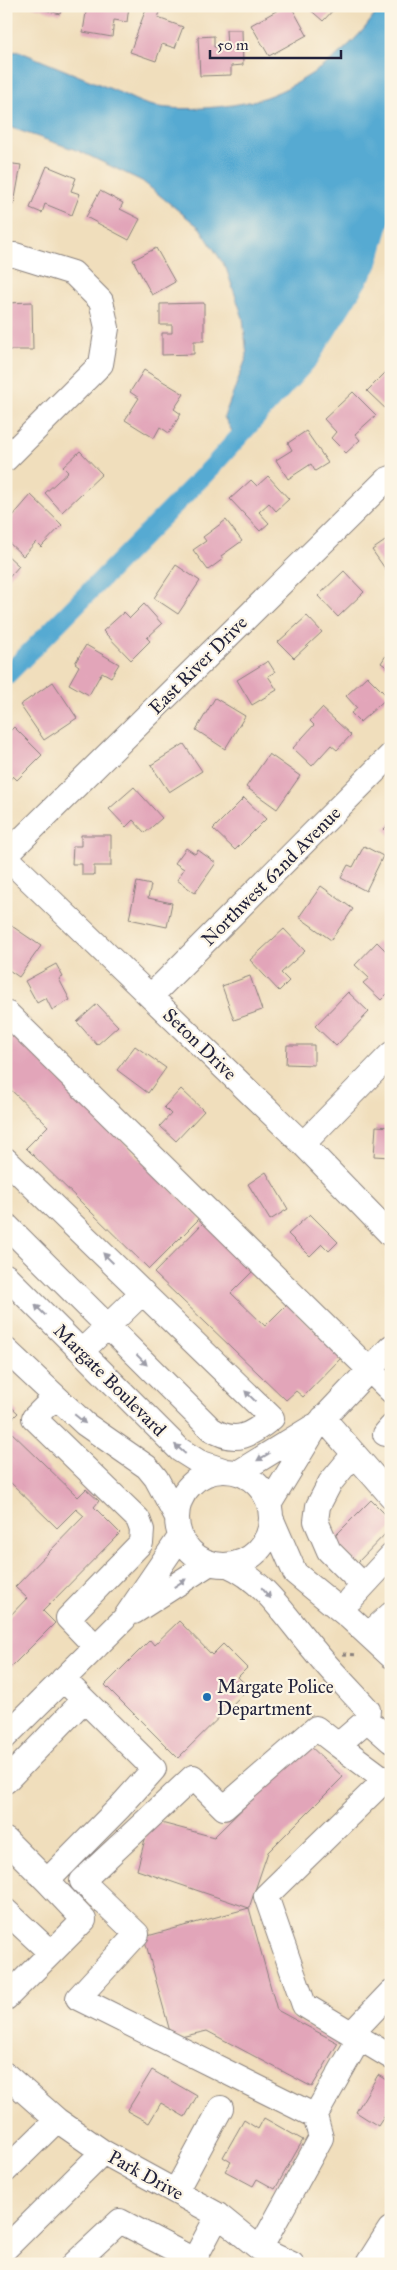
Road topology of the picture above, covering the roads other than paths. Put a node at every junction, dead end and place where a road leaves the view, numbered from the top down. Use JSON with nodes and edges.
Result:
{"nodes":[{"id":1,"x":6,"y":254,"type":"edge"},
{"id":2,"x":6,"y":459,"type":"edge"},
{"id":3,"x":391,"y":478,"type":"edge"},
{"id":4,"x":391,"y":755,"type":"edge"},
{"id":5,"x":6,"y":856,"type":"edge"},
{"id":6,"x":151,"y":996,"type":"junction"},
{"id":7,"x":6,"y":1016,"type":"edge"},
{"id":8,"x":391,"y":1054,"type":"edge"},
{"id":9,"x":303,"y":1144,"type":"junction"},
{"id":10,"x":6,"y":1160,"type":"edge"},
{"id":11,"x":6,"y":1225,"type":"edge"},
{"id":12,"x":391,"y":1235,"type":"edge"},
{"id":13,"x":6,"y":1276,"type":"edge"},
{"id":14,"x":143,"y":1292,"type":"junction"},
{"id":15,"x":108,"y":1325,"type":"junction"},
{"id":16,"x":391,"y":1347,"type":"edge"},
{"id":17,"x":6,"y":1350,"type":"edge"},
{"id":18,"x":82,"y":1351,"type":"junction"},
{"id":19,"x":370,"y":1369,"type":"junction"},
{"id":20,"x":391,"y":1391,"type":"edge"},
{"id":21,"x":55,"y":1397,"type":"junction"},
{"id":22,"x":272,"y":1418,"type":"junction"},
{"id":23,"x":313,"y":1426,"type":"junction"},
{"id":24,"x":354,"y":1454,"type":"junction"},
{"id":25,"x":231,"y":1471,"type":"junction"},
{"id":26,"x":391,"y":1496,"type":"edge"},
{"id":27,"x":271,"y":1511,"type":"junction"},
{"id":28,"x":179,"y":1527,"type":"junction"},
{"id":29,"x":391,"y":1556,"type":"edge"},
{"id":30,"x":219,"y":1564,"type":"junction"},
{"id":31,"x":360,"y":1589,"type":"junction"},
{"id":32,"x":340,"y":1610,"type":"junction"},
{"id":33,"x":391,"y":1614,"type":"edge"},
{"id":34,"x":124,"y":1619,"type":"junction"},
{"id":35,"x":368,"y":1645,"type":"junction"},
{"id":36,"x":96,"y":1647,"type":"junction"},
{"id":37,"x":391,"y":1656,"type":"edge"},
{"id":38,"x":63,"y":1679,"type":"junction"},
{"id":39,"x":83,"y":1701,"type":"junction"},
{"id":40,"x":367,"y":1720,"type":"junction"},
{"id":41,"x":9,"y":1727,"type":"edge"},
{"id":42,"x":391,"y":1741,"type":"edge"},
{"id":43,"x":338,"y":1744,"type":"junction"},
{"id":44,"x":6,"y":1781,"type":"edge"},
{"id":45,"x":388,"y":1783,"type":"edge"},
{"id":46,"x":6,"y":1840,"type":"edge"},
{"id":47,"x":47,"y":1881,"type":"junction"},
{"id":48,"x":6,"y":1911,"type":"edge"},
{"id":49,"x":51,"y":1953,"type":"junction"},
{"id":50,"x":391,"y":1992,"type":"edge"},
{"id":51,"x":6,"y":1998,"type":"edge"},
{"id":52,"x":355,"y":2037,"type":"junction"},
{"id":53,"x":389,"y":2054,"type":"edge"},
{"id":54,"x":6,"y":2075,"type":"edge"},
{"id":55,"x":221,"y":2108,"type":"dead end"},
{"id":56,"x":315,"y":2116,"type":"junction"},
{"id":57,"x":57,"y":2120,"type":"junction"},
{"id":58,"x":103,"y":2152,"type":"junction"},
{"id":59,"x":6,"y":2170,"type":"edge"},
{"id":60,"x":176,"y":2191,"type":"junction"},
{"id":61,"x":218,"y":2215,"type":"junction"},
{"id":62,"x":391,"y":2231,"type":"edge"},
{"id":63,"x":6,"y":2248,"type":"edge"},
{"id":64,"x":260,"y":2249,"type":"junction"},
{"id":65,"x":193,"y":2262,"type":"edge"},
{"id":66,"x":74,"y":2264,"type":"edge"},
{"id":67,"x":292,"y":2264,"type":"edge"},
{"id":68,"x":370,"y":2264,"type":"edge"}],
"edges":[{"from":1,"to":2,"type":"street"},
{"from":3,"to":5,"type":"street","name":"East River Drive"},
{"from":4,"to":6,"type":"street","name":"Northwest 62nd Avenue"},
{"from":5,"to":6,"type":"street","name":"Seton Drive"},
{"from":6,"to":9,"type":"street","name":"Seton Drive"},
{"from":7,"to":19,"type":"street"},
{"from":8,"to":9,"type":"street"},
{"from":9,"to":12,"type":"street","name":"Seton Drive"},
{"from":14,"to":10,"type":"street","one_way":true},
{"from":11,"to":15,"type":"street"},
{"from":18,"to":13,"type":"street","name":"Margate Boulevard","one_way":true},
{"from":14,"to":15,"type":"street"},
{"from":22,"to":14,"type":"street","one_way":true},
{"from":15,"to":18,"type":"street"},
{"from":15,"to":22,"type":"street","one_way":true},
{"from":16,"to":19,"type":"street"},
{"from":17,"to":21,"type":"street","name":"Margate Boulevard"},
{"from":25,"to":18,"type":"street","name":"Margate Boulevard","one_way":true},
{"from":19,"to":20,"type":"street"},
{"from":19,"to":23,"type":"street"},
{"from":21,"to":28,"type":"street","name":"Margate Boulevard","one_way":true},
{"from":21,"to":36,"type":"street"},
{"from":22,"to":23,"type":"street"},
{"from":23,"to":24,"type":"street"},
{"from":23,"to":25,"type":"street","one_way":true},
{"from":23,"to":27,"type":"street"},
{"from":24,"to":26,"type":"street"},
{"from":24,"to":31,"type":"street"},
{"from":25,"to":27,"type":"street"},
{"from":25,"to":28,"type":"street"},
{"from":27,"to":30,"type":"street"},
{"from":27,"to":32,"type":"street"},
{"from":28,"to":30,"type":"street"},
{"from":28,"to":34,"type":"street"},
{"from":29,"to":31,"type":"street"},
{"from":34,"to":30,"type":"street","one_way":true},
{"from":30,"to":40,"type":"street","one_way":true},
{"from":31,"to":32,"type":"street"},
{"from":32,"to":35,"type":"street"},
{"from":33,"to":35,"type":"street"},
{"from":34,"to":36,"type":"street"},
{"from":35,"to":37,"type":"street"},
{"from":36,"to":38,"type":"street"},
{"from":38,"to":39,"type":"street"},
{"from":38,"to":41,"type":"street"},
{"from":39,"to":44,"type":"street"},
{"from":39,"to":47,"type":"street"},
{"from":40,"to":42,"type":"street"},
{"from":40,"to":43,"type":"street"},
{"from":43,"to":45,"type":"street"},
{"from":43,"to":56,"type":"street"},
{"from":45,"to":52,"type":"street"},
{"from":46,"to":47,"type":"street"},
{"from":47,"to":49,"type":"street"},
{"from":48,"to":49,"type":"street"},
{"from":49,"to":51,"type":"street"},
{"from":50,"to":52,"type":"street"},
{"from":52,"to":53,"type":"street"},
{"from":52,"to":56,"type":"street"},
{"from":54,"to":57,"type":"street","name":"Park Drive"},
{"from":55,"to":60,"type":"street"},
{"from":56,"to":64,"type":"street"},
{"from":57,"to":58,"type":"street","name":"Park Drive"},
{"from":57,"to":59,"type":"street"},
{"from":58,"to":60,"type":"street","name":"Park Drive"},
{"from":58,"to":63,"type":"street"},
{"from":60,"to":61,"type":"street","name":"Park Drive"},
{"from":61,"to":64,"type":"street","name":"Park Drive"},
{"from":61,"to":65,"type":"street"},
{"from":62,"to":68,"type":"main road"},
{"from":64,"to":67,"type":"street","name":"Park Drive"},
{"from":65,"to":66,"type":"street"}]}
